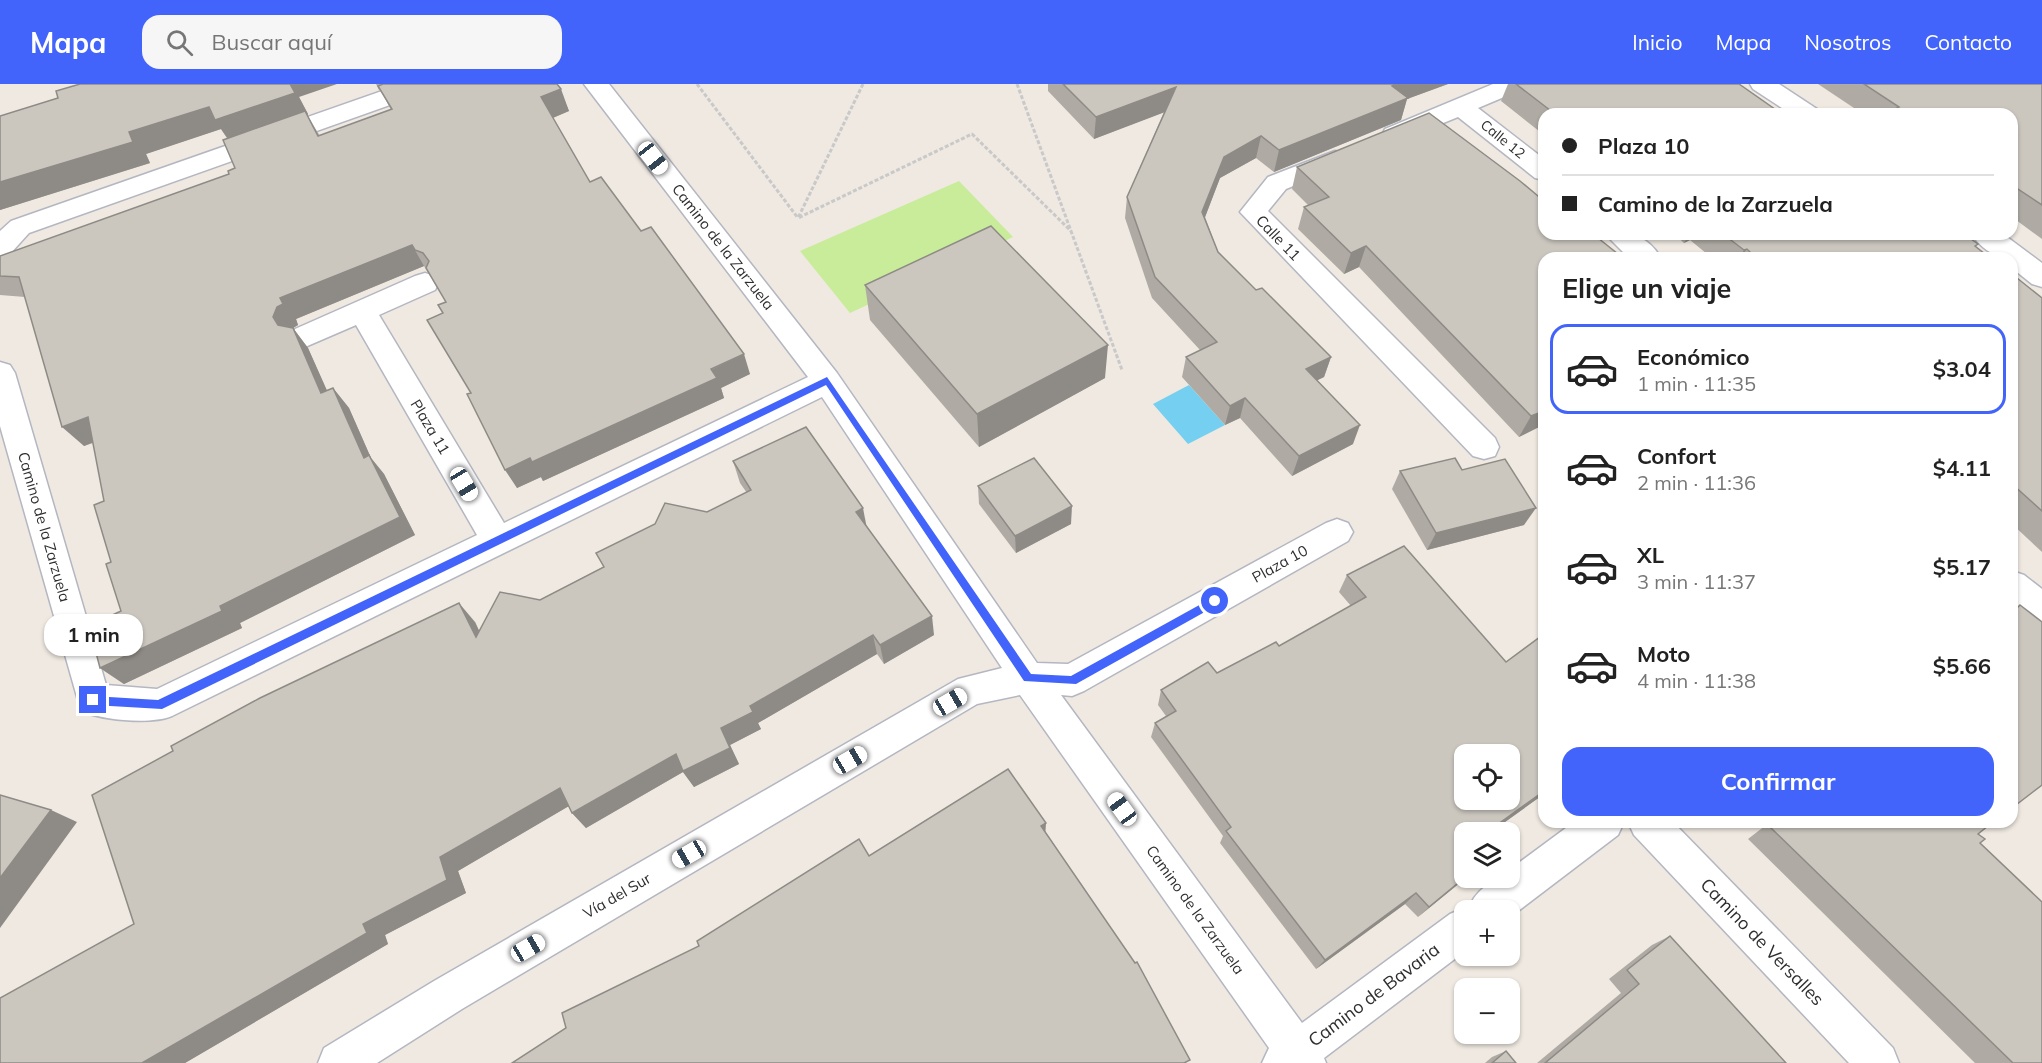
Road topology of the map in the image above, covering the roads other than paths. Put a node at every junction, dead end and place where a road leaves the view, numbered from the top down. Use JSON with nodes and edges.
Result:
{"nodes":[{"id":1,"x":426,"y":84,"type":"edge"},
{"id":2,"x":596,"y":84,"type":"edge"},
{"id":3,"x":1514,"y":84,"type":"edge"},
{"id":4,"x":1762,"y":84,"type":"edge"},
{"id":5,"x":1461,"y":106,"type":"junction"},
{"id":6,"x":1799,"y":108,"type":"edge"},
{"id":7,"x":1538,"y":167,"type":"edge"},
{"id":8,"x":1625,"y":240,"type":"edge"},
{"id":9,"x":1993,"y":240,"type":"edge"},
{"id":10,"x":0,"y":248,"type":"edge"},
{"id":11,"x":1640,"y":252,"type":"edge"},
{"id":12,"x":2009,"y":252,"type":"edge"},
{"id":13,"x":2018,"y":259,"type":"edge"},
{"id":14,"x":2042,"y":277,"type":"edge"},
{"id":15,"x":425,"y":284,"type":"edge"},
{"id":16,"x":362,"y":311,"type":"junction"},
{"id":17,"x":305,"y":336,"type":"dead end"},
{"id":18,"x":0,"y":373,"type":"edge"},
{"id":19,"x":827,"y":381,"type":"junction"},
{"id":20,"x":1484,"y":447,"type":"dead end"},
{"id":21,"x":1338,"y":532,"type":"dead end"},
{"id":22,"x":498,"y":542,"type":"junction"},
{"id":23,"x":2018,"y":590,"type":"edge"},
{"id":24,"x":2042,"y":609,"type":"edge"},
{"id":25,"x":1028,"y":678,"type":"junction"},
{"id":26,"x":1597,"y":828,"type":"edge"},
{"id":27,"x":1653,"y":828,"type":"edge"},
{"id":28,"x":1500,"y":900,"type":"edge"},
{"id":29,"x":1454,"y":936,"type":"edge"},
{"id":30,"x":1295,"y":1060,"type":"edge"},
{"id":31,"x":339,"y":1063,"type":"edge"},
{"id":32,"x":1878,"y":1063,"type":"edge"}],
"edges":[{"from":1,"to":10,"type":"street"},
{"from":2,"to":19,"type":"street","name":"Camino de la Zarzuela"},
{"from":3,"to":5,"type":"street","name":"Calle 11"},
{"from":4,"to":6,"type":"street"},
{"from":5,"to":7,"type":"street","name":"Calle 12"},
{"from":5,"to":20,"type":"street","name":"Calle 11"},
{"from":8,"to":11,"type":"street"},
{"from":9,"to":12,"type":"street"},
{"from":13,"to":14,"type":"street"},
{"from":15,"to":16,"type":"street"},
{"from":16,"to":17,"type":"street"},
{"from":16,"to":22,"type":"street","name":"Plaza 11"},
{"from":18,"to":22,"type":"street","name":"Camino de la Zarzuela"},
{"from":19,"to":22,"type":"street","name":"Camino de la Zarzuela"},
{"from":19,"to":25,"type":"street","name":"Camino de la Zarzuela"},
{"from":21,"to":25,"type":"street","name":"Plaza 10"},
{"from":23,"to":24,"type":"street"},
{"from":25,"to":30,"type":"street","name":"Camino de la Zarzuela"},
{"from":25,"to":31,"type":"street","name":"Vía del Sur"},
{"from":26,"to":28,"type":"street"},
{"from":27,"to":32,"type":"street","name":"Camino de Versalles"},
{"from":29,"to":30,"type":"street","name":"Camino de Bavaria"}]}
